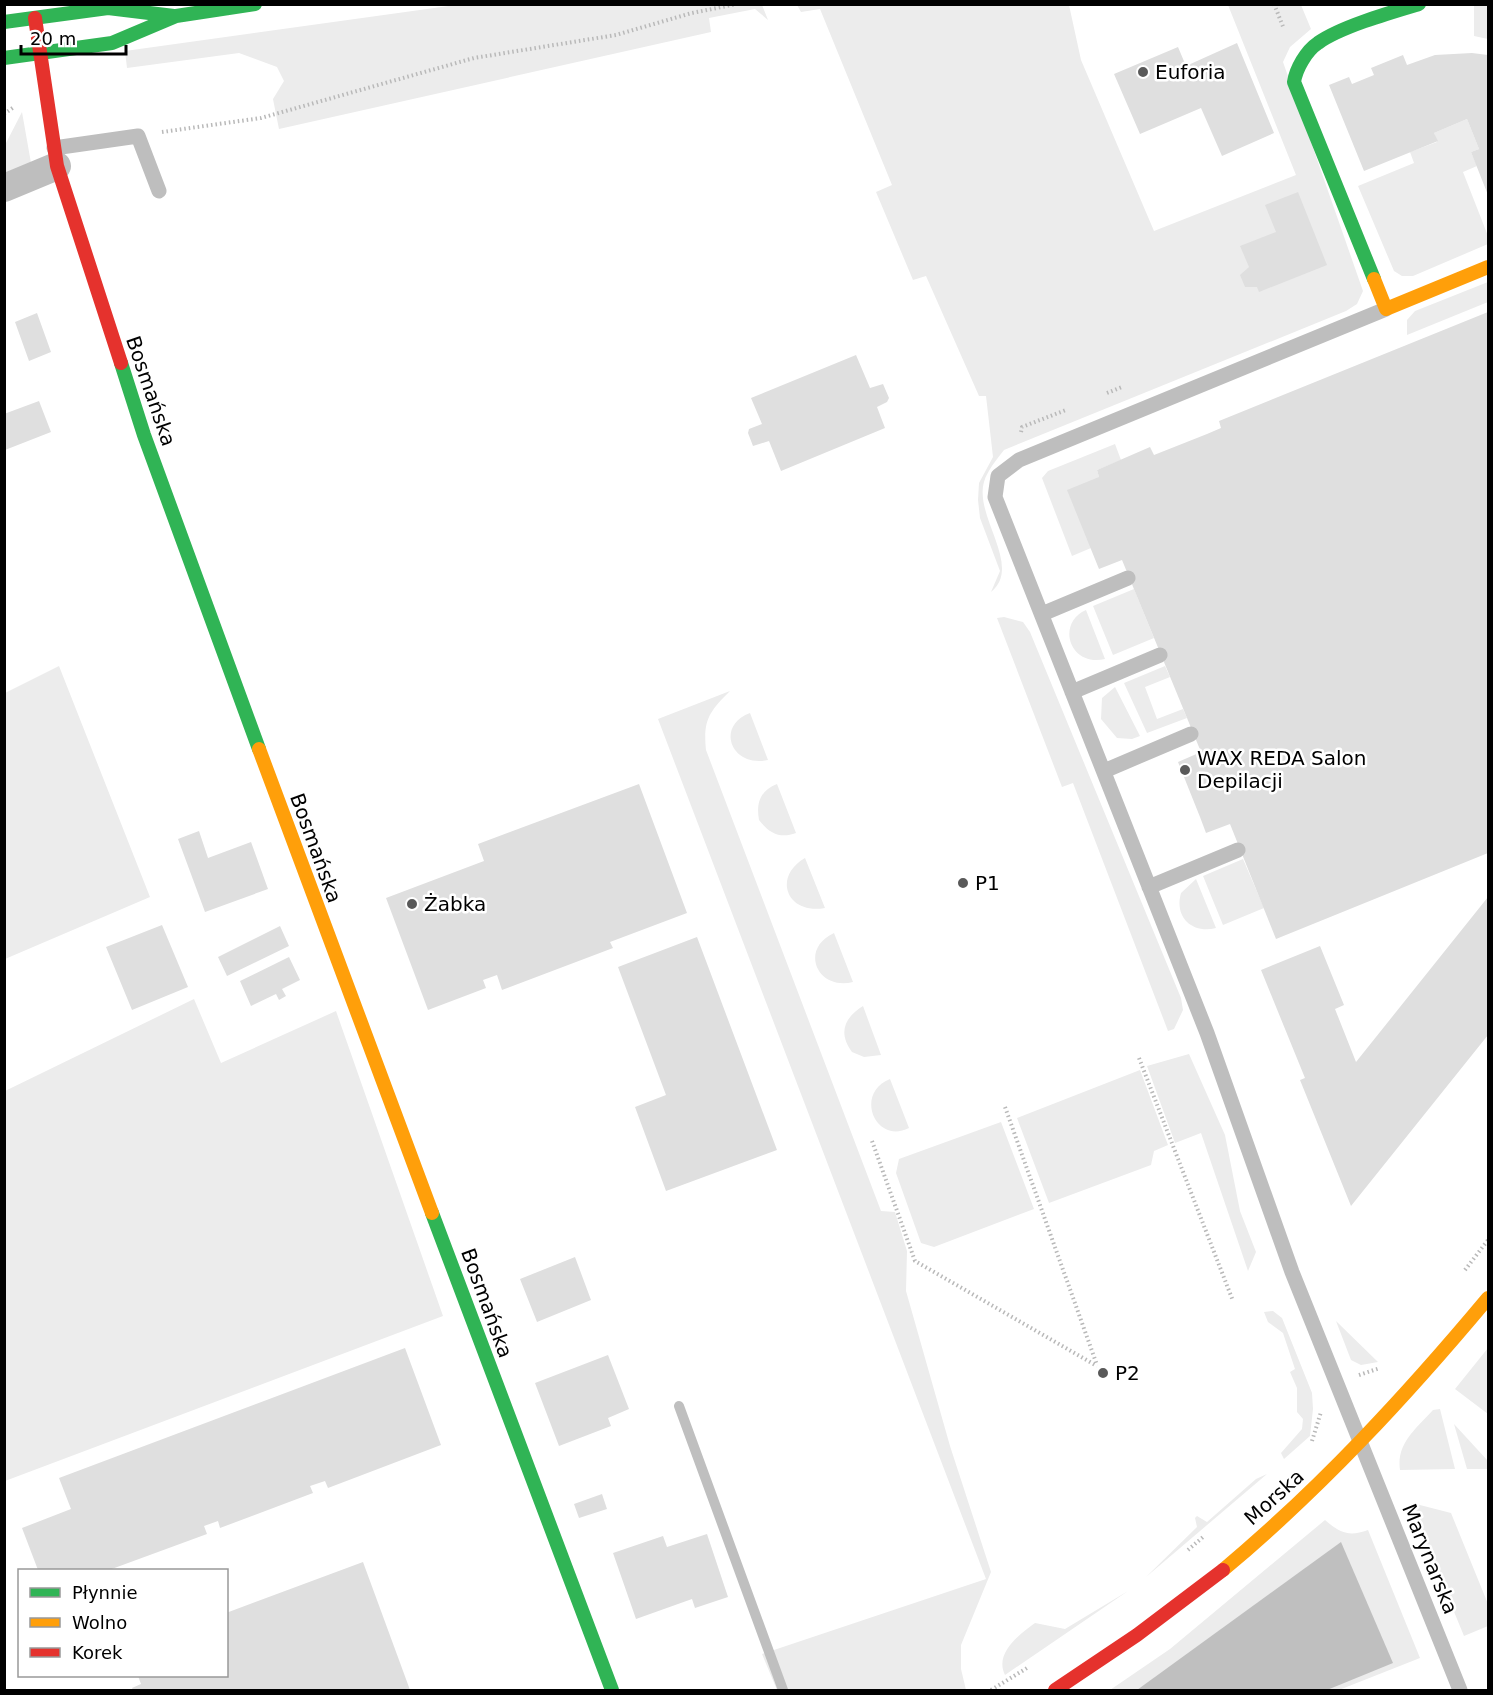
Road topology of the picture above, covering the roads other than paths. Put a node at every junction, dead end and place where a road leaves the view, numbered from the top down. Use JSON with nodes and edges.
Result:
{"nodes":[{"id":1,"x":255,"y":4,"type":"edge"},
{"id":2,"x":1419,"y":4,"type":"edge"},
{"id":3,"x":176,"y":16,"type":"junction"},
{"id":4,"x":35,"y":18,"type":"junction"},
{"id":5,"x":4,"y":22,"type":"edge"},
{"id":6,"x":40,"y":53,"type":"junction"},
{"id":7,"x":4,"y":58,"type":"edge"},
{"id":8,"x":55,"y":157,"type":"junction"},
{"id":9,"x":4,"y":188,"type":"edge"},
{"id":10,"x":159,"y":190,"type":"dead end"},
{"id":11,"x":1488,"y":267,"type":"edge"},
{"id":12,"x":1386,"y":309,"type":"junction"},
{"id":13,"x":1128,"y":578,"type":"dead end"},
{"id":14,"x":1042,"y":614,"type":"junction"},
{"id":15,"x":1160,"y":655,"type":"dead end"},
{"id":16,"x":1072,"y":692,"type":"junction"},
{"id":17,"x":1191,"y":734,"type":"dead end"},
{"id":18,"x":1104,"y":771,"type":"junction"},
{"id":19,"x":1238,"y":850,"type":"dead end"},
{"id":20,"x":1149,"y":887,"type":"junction"},
{"id":21,"x":1488,"y":1298,"type":"edge"},
{"id":22,"x":1361,"y":1443,"type":"junction"},
{"id":23,"x":608,"y":1686,"type":"edge"},
{"id":24,"x":1055,"y":1690,"type":"edge"},
{"id":25,"x":1460,"y":1690,"type":"edge"}],
"edges":[{"from":1,"to":3,"type":"street"},
{"from":2,"to":12,"type":"street"},
{"from":3,"to":4,"type":"street"},
{"from":3,"to":6,"type":"street"},
{"from":4,"to":5,"type":"street"},
{"from":4,"to":6,"type":"street","name":"Bosmańska"},
{"from":6,"to":7,"type":"street"},
{"from":6,"to":8,"type":"street","name":"Bosmańska"},
{"from":8,"to":9,"type":"street"},
{"from":8,"to":10,"type":"lane"},
{"from":8,"to":23,"type":"street","name":"Bosmańska"},
{"from":11,"to":12,"type":"street"},
{"from":12,"to":14,"type":"lane","name":"Marynarska"},
{"from":13,"to":14,"type":"lane"},
{"from":14,"to":16,"type":"lane","name":"Marynarska"},
{"from":15,"to":16,"type":"lane"},
{"from":16,"to":18,"type":"lane","name":"Marynarska"},
{"from":17,"to":18,"type":"lane"},
{"from":18,"to":20,"type":"lane","name":"Marynarska"},
{"from":19,"to":20,"type":"lane"},
{"from":20,"to":22,"type":"lane","name":"Marynarska"},
{"from":21,"to":22,"type":"street","name":"Morska"},
{"from":22,"to":24,"type":"street","name":"Morska"},
{"from":22,"to":25,"type":"lane","name":"Marynarska"}]}
